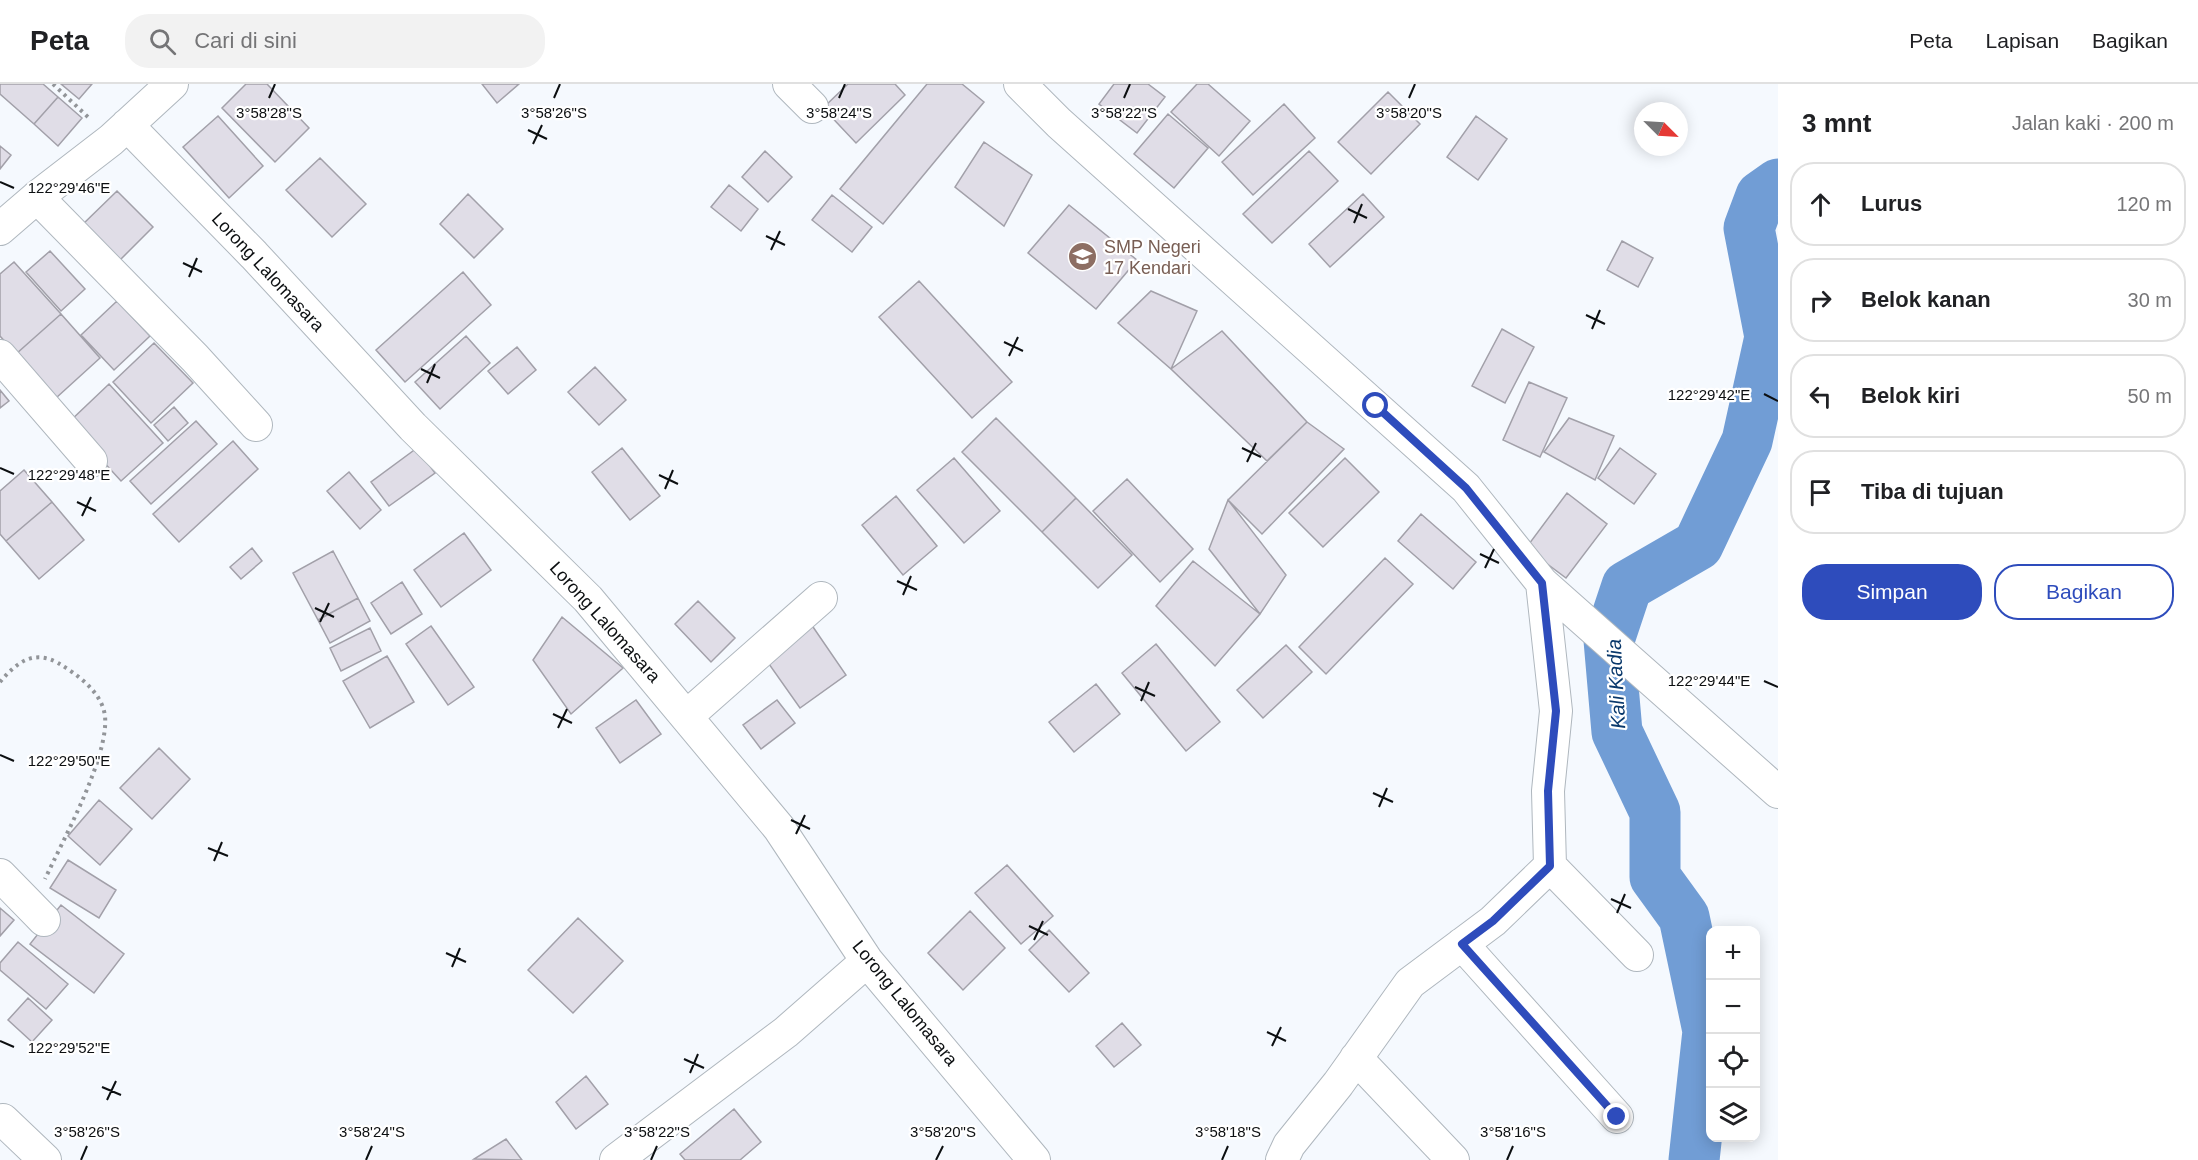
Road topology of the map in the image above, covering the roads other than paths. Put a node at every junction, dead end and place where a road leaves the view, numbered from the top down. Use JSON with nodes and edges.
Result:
{"nodes":[{"id":1,"x":172,"y":84,"type":"edge"},
{"id":2,"x":789,"y":84,"type":"edge"},
{"id":3,"x":1020,"y":84,"type":"edge"},
{"id":4,"x":812,"y":107,"type":"dead end"},
{"id":5,"x":119,"y":132,"type":"junction"},
{"id":6,"x":37,"y":197,"type":"junction"},
{"id":7,"x":0,"y":229,"type":"edge"},
{"id":8,"x":0,"y":356,"type":"edge"},
{"id":9,"x":256,"y":425,"type":"dead end"},
{"id":10,"x":91,"y":461,"type":"dead end"},
{"id":11,"x":1542,"y":583,"type":"junction"},
{"id":12,"x":821,"y":598,"type":"dead end"},
{"id":13,"x":687,"y":716,"type":"junction"},
{"id":14,"x":1778,"y":792,"type":"edge"},
{"id":15,"x":1550,"y":866,"type":"junction"},
{"id":16,"x":0,"y":875,"type":"edge"},
{"id":17,"x":37,"y":914,"type":"road end"},
{"id":18,"x":1462,"y":944,"type":"junction"},
{"id":19,"x":1637,"y":955,"type":"dead end"},
{"id":20,"x":867,"y":961,"type":"junction"},
{"id":21,"x":1356,"y":1058,"type":"junction"},
{"id":22,"x":1617,"y":1117,"type":"dead end"},
{"id":23,"x":3,"y":1120,"type":"dead end"},
{"id":24,"x":45,"y":1160,"type":"edge"},
{"id":25,"x":616,"y":1160,"type":"edge"},
{"id":26,"x":1034,"y":1160,"type":"edge"},
{"id":27,"x":1282,"y":1160,"type":"edge"},
{"id":28,"x":1453,"y":1160,"type":"edge"}],
"edges":[{"from":1,"to":5,"type":"street"},
{"from":2,"to":4,"type":"street"},
{"from":3,"to":11,"type":"street"},
{"from":5,"to":6,"type":"street"},
{"from":5,"to":13,"type":"street","name":"Lorong Lalomasara"},
{"from":6,"to":7,"type":"street"},
{"from":6,"to":9,"type":"street"},
{"from":8,"to":10,"type":"street"},
{"from":11,"to":14,"type":"street"},
{"from":11,"to":15,"type":"street"},
{"from":12,"to":13,"type":"street"},
{"from":13,"to":20,"type":"street","name":"Lorong Lalomasara"},
{"from":15,"to":18,"type":"street"},
{"from":15,"to":19,"type":"street"},
{"from":16,"to":17,"type":"street"},
{"from":18,"to":21,"type":"street"},
{"from":18,"to":22,"type":"street"},
{"from":20,"to":25,"type":"street"},
{"from":20,"to":26,"type":"street","name":"Lorong Lalomasara"},
{"from":21,"to":27,"type":"street"},
{"from":21,"to":28,"type":"street"},
{"from":23,"to":24,"type":"street"}]}
